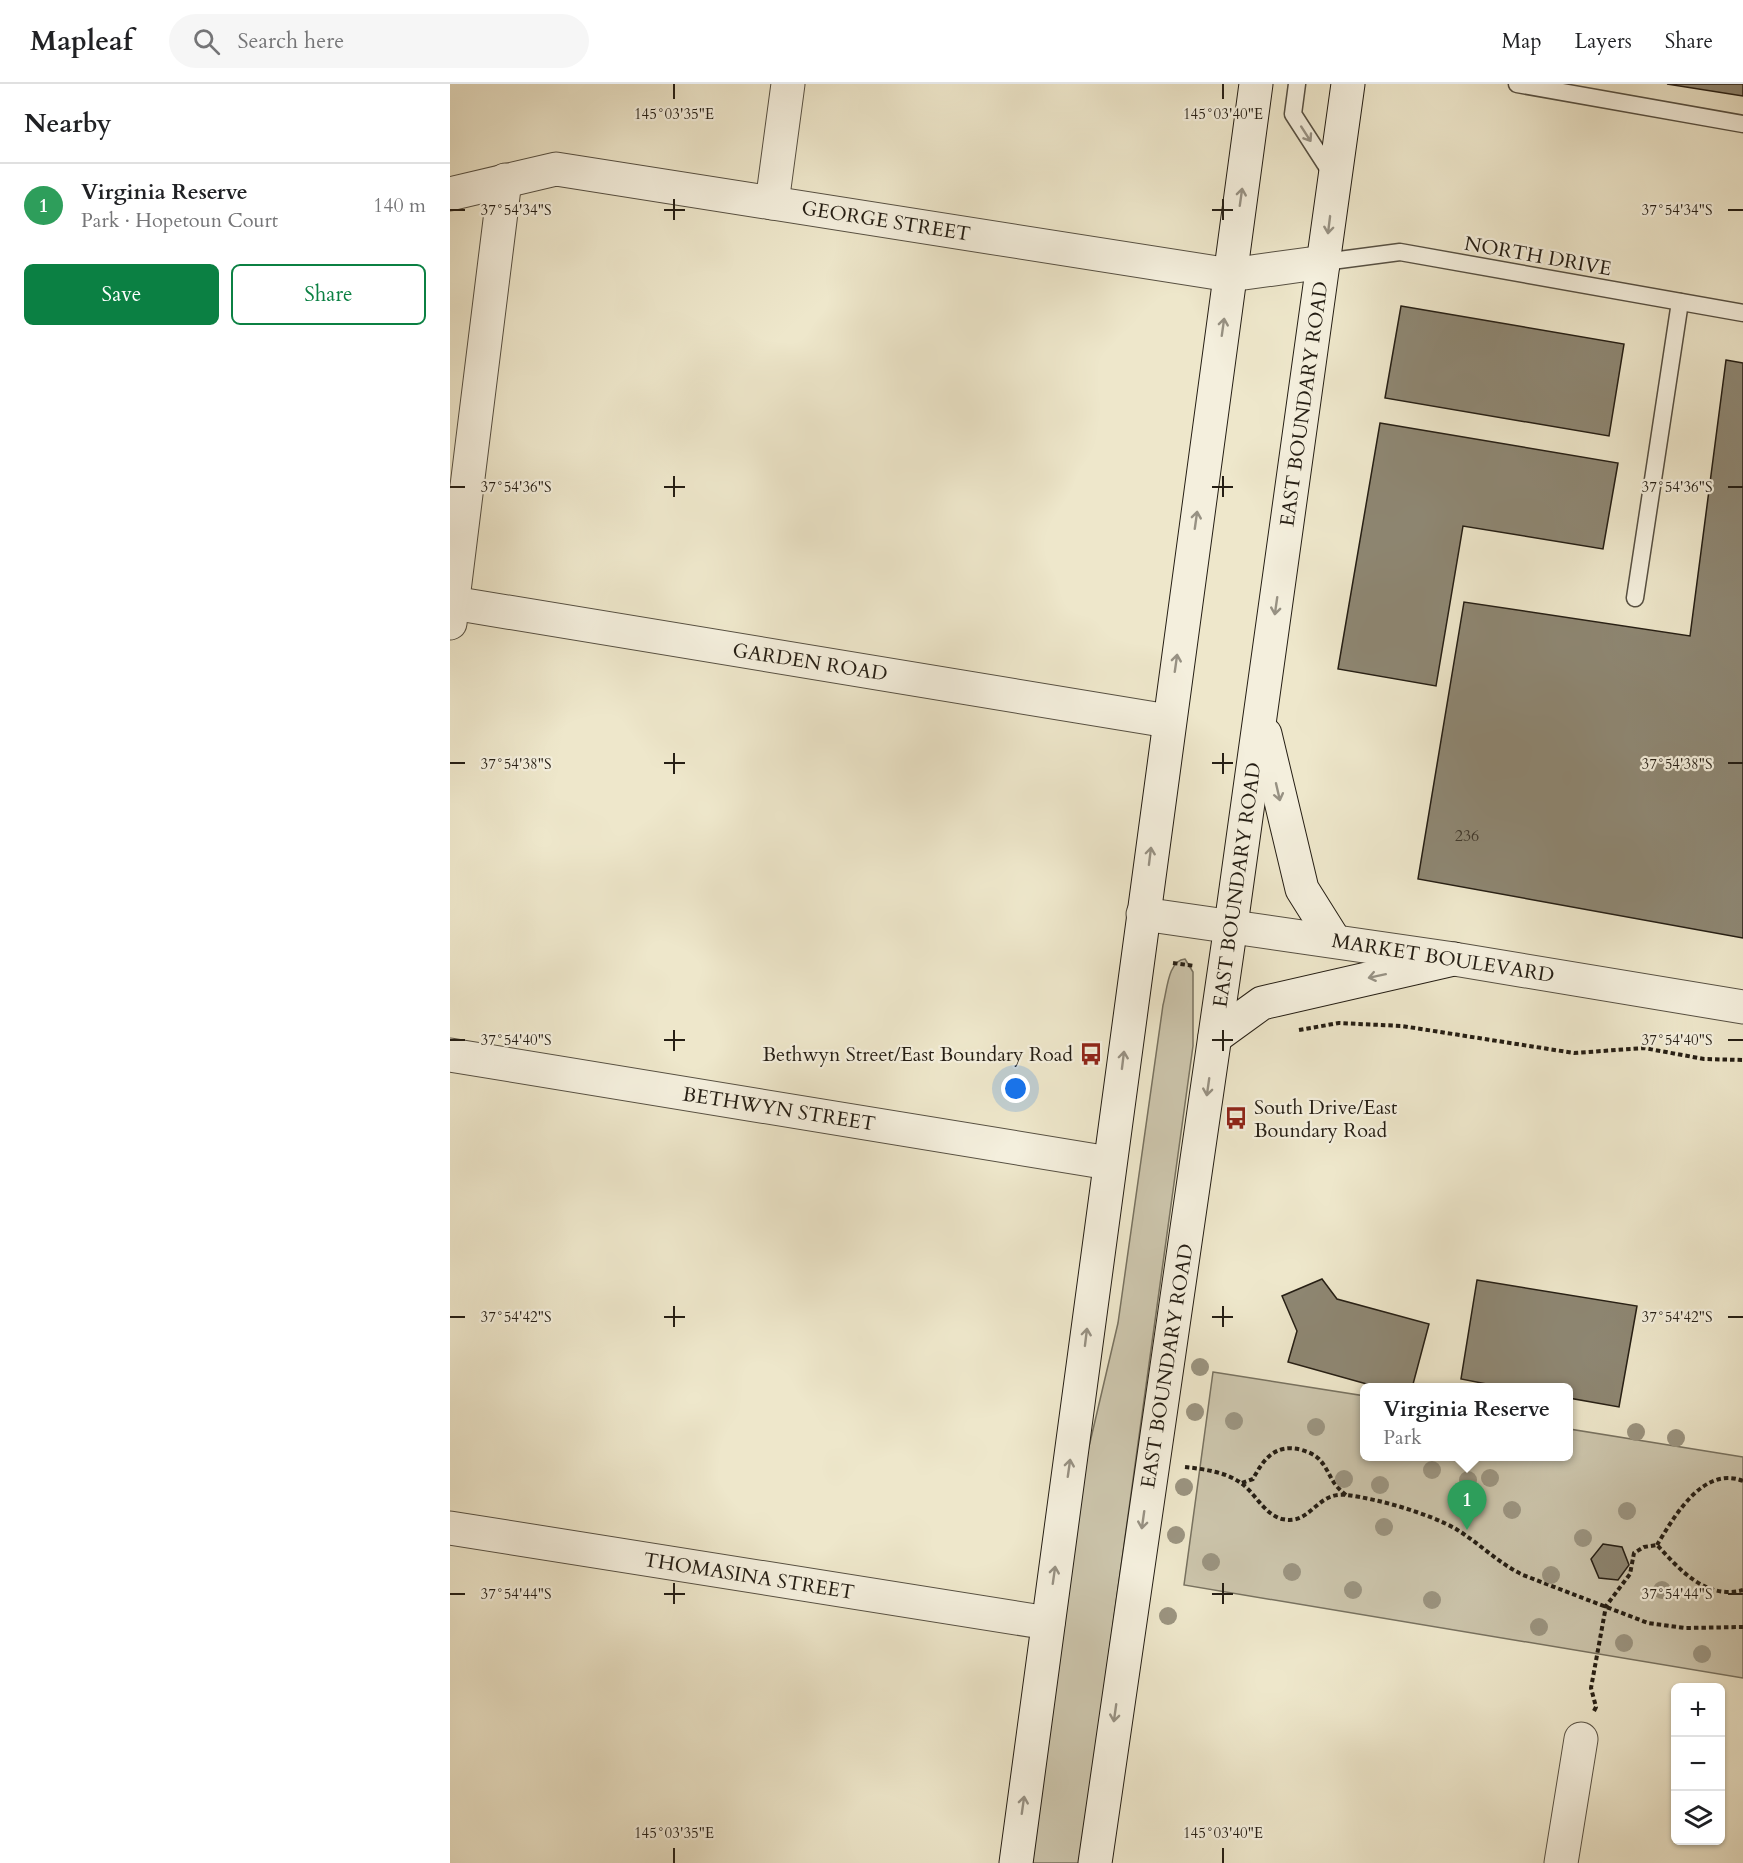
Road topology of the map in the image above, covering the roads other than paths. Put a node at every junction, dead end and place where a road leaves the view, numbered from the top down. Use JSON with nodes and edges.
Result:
{"nodes":[{"id":1,"x":788,"y":84,"type":"edge"},
{"id":2,"x":1256,"y":84,"type":"edge"},
{"id":3,"x":1297,"y":84,"type":"edge"},
{"id":4,"x":1348,"y":84,"type":"edge"},
{"id":5,"x":1518,"y":84,"type":"edge"},
{"id":6,"x":1743,"y":124,"type":"edge"},
{"id":7,"x":1335,"y":179,"type":"junction"},
{"id":8,"x":505,"y":180,"type":"junction"},
{"id":9,"x":450,"y":194,"type":"edge"},
{"id":10,"x":772,"y":203,"type":"junction"},
{"id":11,"x":1324,"y":262,"type":"junction"},
{"id":12,"x":1230,"y":275,"type":"junction"},
{"id":13,"x":1680,"y":302,"type":"junction"},
{"id":14,"x":1743,"y":313,"type":"edge"},
{"id":15,"x":1635,"y":598,"type":"dead end"},
{"id":16,"x":451,"y":613,"type":"edge"},
{"id":17,"x":1261,"y":714,"type":"junction"},
{"id":18,"x":1168,"y":721,"type":"junction"},
{"id":19,"x":1143,"y":914,"type":"junction"},
{"id":20,"x":1231,"y":925,"type":"junction"},
{"id":21,"x":1334,"y":940,"type":"junction"},
{"id":22,"x":1454,"y":959,"type":"junction"},
{"id":23,"x":1743,"y":1007,"type":"edge"},
{"id":24,"x":1215,"y":1037,"type":"junction"},
{"id":25,"x":450,"y":1055,"type":"edge"},
{"id":26,"x":1109,"y":1163,"type":"junction"},
{"id":27,"x":450,"y":1528,"type":"edge"},
{"id":28,"x":1048,"y":1623,"type":"junction"},
{"id":29,"x":1581,"y":1738,"type":"road end"},
{"id":30,"x":1016,"y":1863,"type":"edge"},
{"id":31,"x":1095,"y":1863,"type":"edge"},
{"id":32,"x":1561,"y":1863,"type":"edge"}],
"edges":[{"from":1,"to":10,"type":"street"},
{"from":12,"to":2,"type":"street","one_way":true},
{"from":3,"to":7,"type":"lane","one_way":true},
{"from":4,"to":7,"type":"street","name":"EAST BOUNDARY ROAD"},
{"from":5,"to":6,"type":"lane"},
{"from":7,"to":11,"type":"street","name":"EAST BOUNDARY ROAD","one_way":true},
{"from":8,"to":9,"type":"street","name":"GEORGE STREET"},
{"from":8,"to":10,"type":"street","name":"GEORGE STREET"},
{"from":8,"to":16,"type":"street"},
{"from":10,"to":12,"type":"street","name":"GEORGE STREET"},
{"from":11,"to":12,"type":"street","name":"GEORGE STREET"},
{"from":11,"to":13,"type":"lane","name":"NORTH DRIVE"},
{"from":11,"to":17,"type":"street","name":"EAST BOUNDARY ROAD","one_way":true},
{"from":18,"to":12,"type":"street","one_way":true},
{"from":13,"to":14,"type":"lane","name":"NORTH DRIVE"},
{"from":13,"to":15,"type":"lane"},
{"from":16,"to":18,"type":"street","name":"GARDEN ROAD"},
{"from":17,"to":20,"type":"street","name":"EAST BOUNDARY ROAD"},
{"from":17,"to":21,"type":"street","one_way":true},
{"from":19,"to":18,"type":"street","one_way":true},
{"from":19,"to":20,"type":"street","name":"MARKET BOULEVARD"},
{"from":26,"to":19,"type":"street","one_way":true},
{"from":20,"to":21,"type":"street","name":"MARKET BOULEVARD"},
{"from":20,"to":24,"type":"street","name":"EAST BOUNDARY ROAD"},
{"from":21,"to":22,"type":"street","name":"MARKET BOULEVARD"},
{"from":22,"to":23,"type":"street","name":"MARKET BOULEVARD"},
{"from":22,"to":24,"type":"street","one_way":true},
{"from":24,"to":31,"type":"street","name":"EAST BOUNDARY ROAD","one_way":true},
{"from":25,"to":26,"type":"street","name":"BETHWYN STREET"},
{"from":28,"to":26,"type":"street","one_way":true},
{"from":27,"to":28,"type":"street","name":"THOMASINA STREET"},
{"from":30,"to":28,"type":"street","one_way":true},
{"from":29,"to":32,"type":"street"}]}
